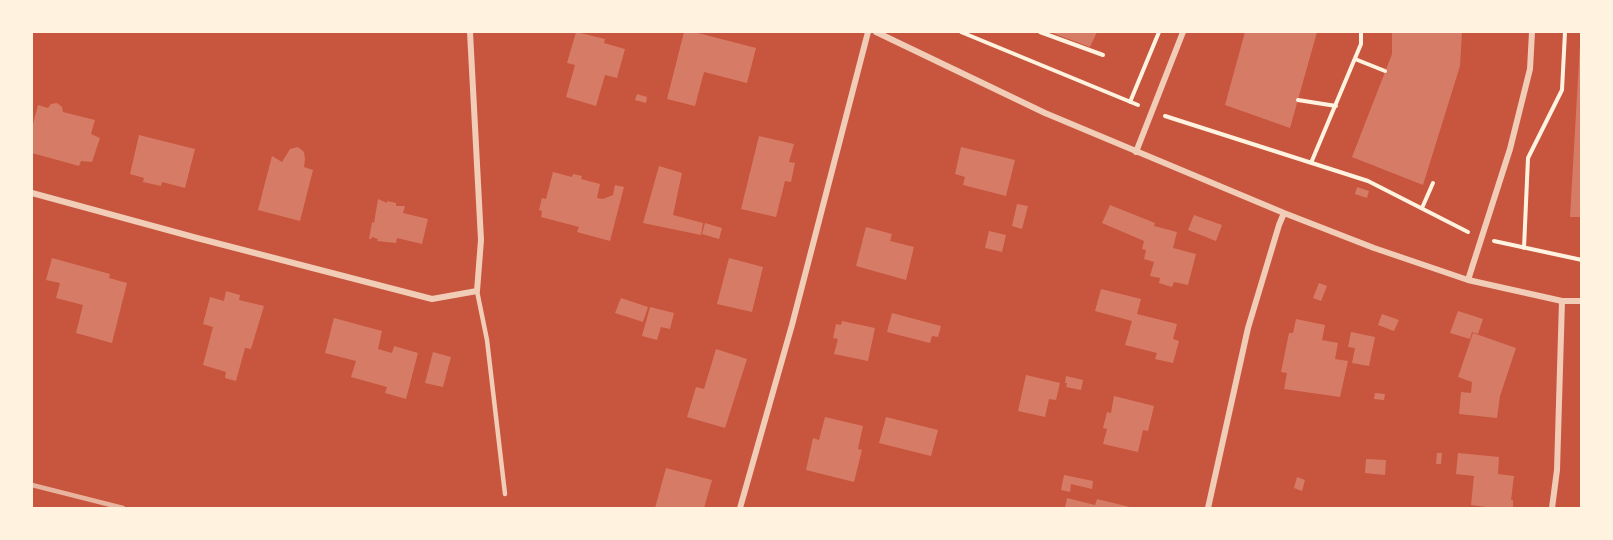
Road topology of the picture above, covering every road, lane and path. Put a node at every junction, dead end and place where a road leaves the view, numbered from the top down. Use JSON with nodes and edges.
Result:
{"nodes":[{"id":1,"x":470,"y":32,"type":"edge"},
{"id":2,"x":868,"y":32,"type":"edge"},
{"id":3,"x":876,"y":32,"type":"edge"},
{"id":4,"x":961,"y":32,"type":"edge"},
{"id":5,"x":1040,"y":32,"type":"edge"},
{"id":6,"x":1160,"y":32,"type":"edge"},
{"id":7,"x":1182,"y":32,"type":"edge"},
{"id":8,"x":1361,"y":32,"type":"edge"},
{"id":9,"x":1532,"y":32,"type":"edge"},
{"id":10,"x":1565,"y":32,"type":"edge"},
{"id":11,"x":1103,"y":55,"type":"dead end"},
{"id":12,"x":1355,"y":59,"type":"junction"},
{"id":13,"x":1385,"y":71,"type":"dead end"},
{"id":14,"x":1298,"y":100,"type":"dead end"},
{"id":15,"x":1130,"y":102,"type":"junction"},
{"id":16,"x":1336,"y":106,"type":"junction"},
{"id":17,"x":1152,"y":112,"type":"junction"},
{"id":18,"x":1136,"y":152,"type":"junction"},
{"id":19,"x":1311,"y":163,"type":"junction"},
{"id":20,"x":1433,"y":183,"type":"dead end"},
{"id":21,"x":32,"y":193,"type":"edge"},
{"id":22,"x":1422,"y":208,"type":"junction"},
{"id":23,"x":1284,"y":213,"type":"junction"},
{"id":24,"x":1481,"y":238,"type":"junction"},
{"id":25,"x":1524,"y":248,"type":"junction"},
{"id":26,"x":1581,"y":260,"type":"edge"},
{"id":27,"x":1468,"y":280,"type":"junction"},
{"id":28,"x":477,"y":291,"type":"junction"},
{"id":29,"x":1562,"y":301,"type":"junction"},
{"id":30,"x":1581,"y":301,"type":"edge"},
{"id":31,"x":505,"y":494,"type":"dead end"},
{"id":32,"x":740,"y":508,"type":"edge"},
{"id":33,"x":1209,"y":508,"type":"edge"},
{"id":34,"x":1552,"y":508,"type":"edge"}],
"edges":[{"from":1,"to":28,"type":"street"},
{"from":2,"to":32,"type":"street"},
{"from":3,"to":18,"type":"street"},
{"from":4,"to":15,"type":"path"},
{"from":5,"to":11,"type":"path"},
{"from":6,"to":15,"type":"path"},
{"from":7,"to":17,"type":"street"},
{"from":8,"to":12,"type":"path"},
{"from":9,"to":24,"type":"street"},
{"from":10,"to":25,"type":"path"},
{"from":12,"to":13,"type":"path"},
{"from":12,"to":16,"type":"path"},
{"from":14,"to":16,"type":"path"},
{"from":15,"to":17,"type":"path"},
{"from":16,"to":19,"type":"path"},
{"from":17,"to":18,"type":"street"},
{"from":17,"to":19,"type":"path"},
{"from":18,"to":23,"type":"street"},
{"from":19,"to":22,"type":"path"},
{"from":20,"to":22,"type":"path"},
{"from":21,"to":28,"type":"street"},
{"from":22,"to":24,"type":"path"},
{"from":23,"to":27,"type":"street"},
{"from":23,"to":33,"type":"street"},
{"from":24,"to":25,"type":"path"},
{"from":24,"to":27,"type":"street"},
{"from":25,"to":26,"type":"path"},
{"from":27,"to":29,"type":"street"},
{"from":28,"to":31,"type":"lane"},
{"from":29,"to":30,"type":"street"},
{"from":29,"to":34,"type":"street"}]}
